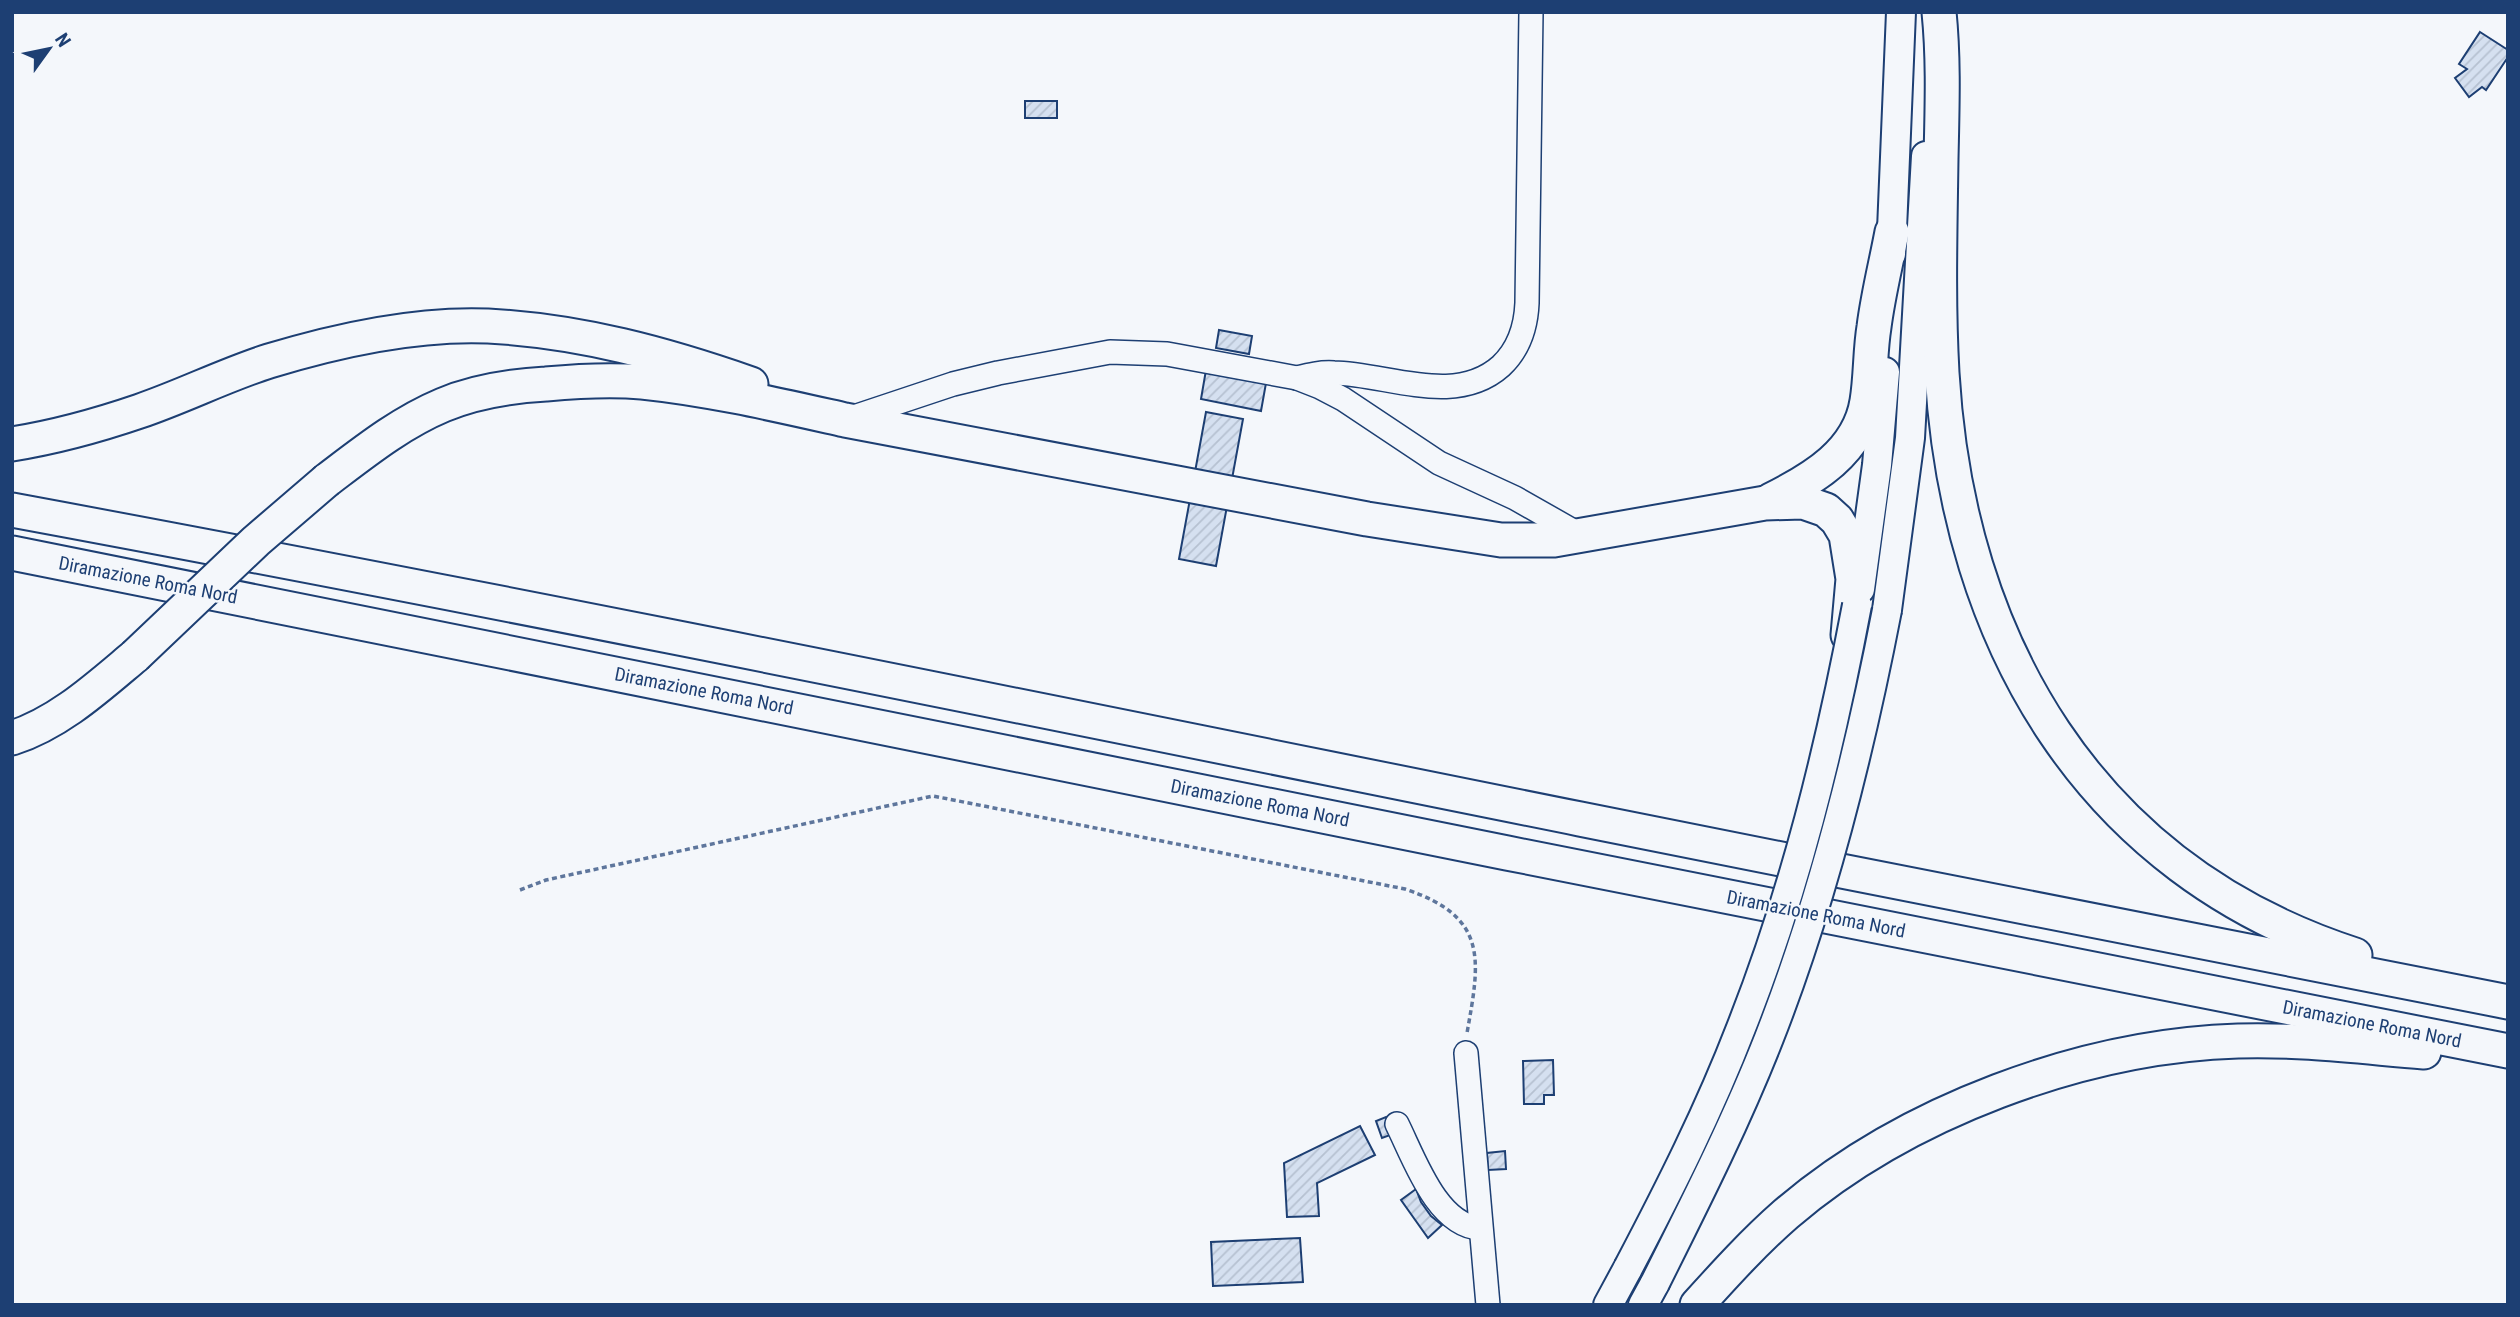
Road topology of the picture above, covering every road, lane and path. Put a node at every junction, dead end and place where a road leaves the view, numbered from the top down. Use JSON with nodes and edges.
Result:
{"nodes":[{"id":1,"x":1531,"y":12,"type":"edge"},
{"id":2,"x":1900,"y":12,"type":"edge"},
{"id":3,"x":1930,"y":12,"type":"edge"},
{"id":4,"x":1939,"y":12,"type":"edge"},
{"id":5,"x":1892,"y":233,"type":"junction"},
{"id":6,"x":1297,"y":378,"type":"junction"},
{"id":7,"x":845,"y":420,"type":"junction"},
{"id":8,"x":12,"y":444,"type":"edge"},
{"id":9,"x":1765,"y":503,"type":"junction"},
{"id":10,"x":12,"y":510,"type":"edge"},
{"id":11,"x":1580,"y":535,"type":"junction"},
{"id":12,"x":12,"y":553,"type":"edge"},
{"id":13,"x":1843,"y":679,"type":"junction"},
{"id":14,"x":12,"y":738,"type":"edge"},
{"id":15,"x":520,"y":890,"type":"dead end"},
{"id":16,"x":2508,"y":1002,"type":"edge"},
{"id":17,"x":2508,"y":1051,"type":"edge"},
{"id":18,"x":1466,"y":1053,"type":"joint"},
{"id":19,"x":2508,"y":1060,"type":"edge"},
{"id":20,"x":1397,"y":1124,"type":"dead end"},
{"id":21,"x":1480,"y":1228,"type":"junction"},
{"id":22,"x":1649,"y":1294,"type":"edge"},
{"id":23,"x":1488,"y":1305,"type":"edge"},
{"id":24,"x":1608,"y":1305,"type":"edge"},
{"id":25,"x":1697,"y":1305,"type":"edge"}],
"edges":[{"from":1,"to":6,"type":"street"},
{"from":2,"to":5,"type":"main road"},
{"from":3,"to":22,"type":"main road","bridge":true},
{"from":4,"to":16,"type":"highway"},
{"from":5,"to":9,"type":"highway"},
{"from":5,"to":13,"type":"main road","bridge":true},
{"from":6,"to":7,"type":"street"},
{"from":6,"to":11,"type":"street"},
{"from":7,"to":8,"type":"highway"},
{"from":7,"to":11,"type":"highway"},
{"from":7,"to":14,"type":"highway","bridge":true},
{"from":9,"to":11,"type":"highway"},
{"from":9,"to":13,"type":"highway"},
{"from":10,"to":16,"type":"highway"},
{"from":12,"to":17,"type":"highway","name":"Diramazione Roma Nord"},
{"from":13,"to":24,"type":"main road","bridge":true},
{"from":15,"to":18,"type":"path"},
{"from":18,"to":21,"type":"street"},
{"from":19,"to":25,"type":"highway"},
{"from":20,"to":21,"type":"street"},
{"from":21,"to":23,"type":"street"}]}
